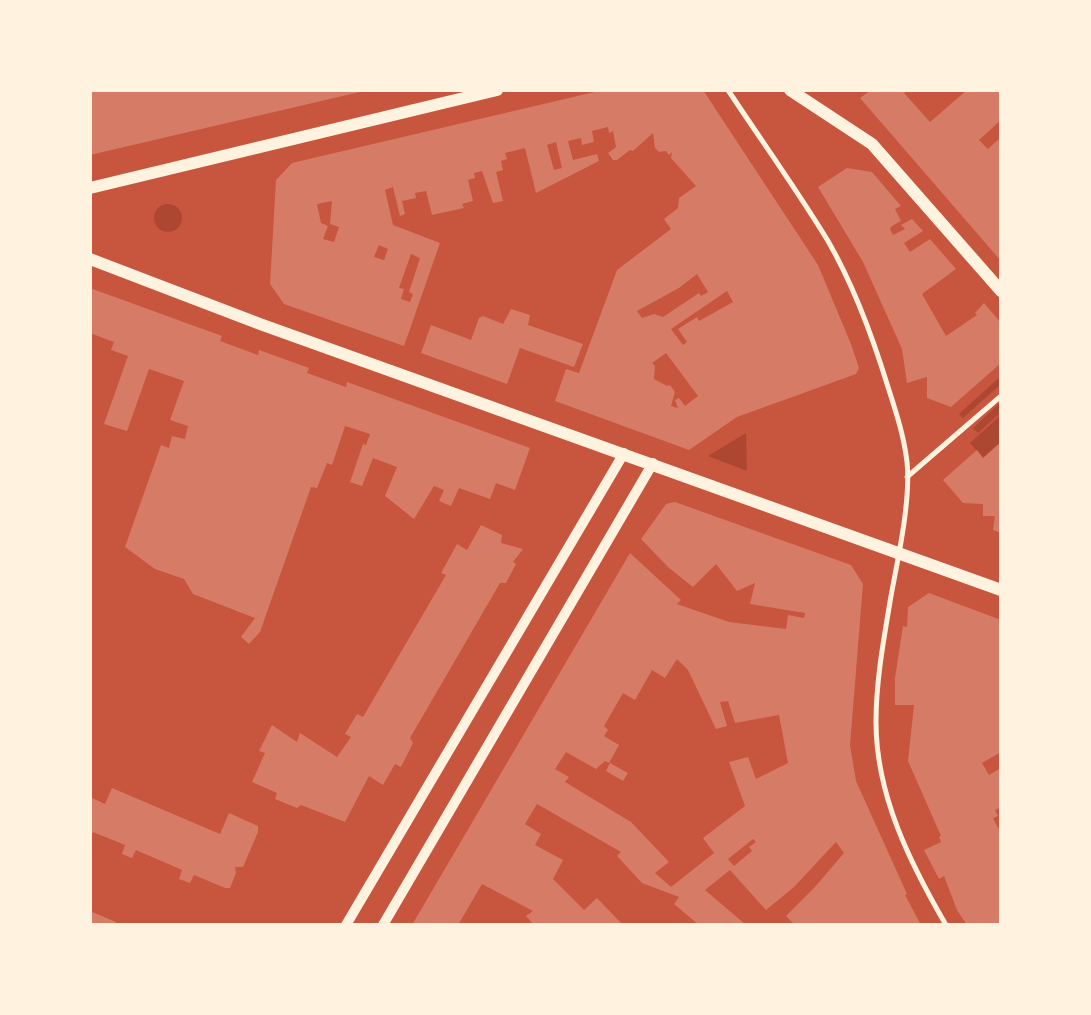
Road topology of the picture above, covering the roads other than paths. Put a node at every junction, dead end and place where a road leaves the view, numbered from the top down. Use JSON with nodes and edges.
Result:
{"nodes":[{"id":1,"x":497,"y":90,"type":"edge"},
{"id":2,"x":728,"y":90,"type":"edge"},
{"id":3,"x":790,"y":90,"type":"edge"},
{"id":4,"x":90,"y":188,"type":"edge"},
{"id":5,"x":90,"y":259,"type":"edge"},
{"id":6,"x":1001,"y":291,"type":"edge"},
{"id":7,"x":1001,"y":396,"type":"edge"},
{"id":8,"x":624,"y":453,"type":"junction"},
{"id":9,"x":653,"y":463,"type":"junction"},
{"id":10,"x":907,"y":477,"type":"junction"},
{"id":11,"x":898,"y":553,"type":"junction"},
{"id":12,"x":1001,"y":590,"type":"edge"},
{"id":13,"x":346,"y":925,"type":"edge"},
{"id":14,"x":383,"y":925,"type":"edge"},
{"id":15,"x":946,"y":925,"type":"edge"}],
"edges":[{"from":1,"to":4,"type":"main road"},
{"from":2,"to":10,"type":"street"},
{"from":3,"to":6,"type":"main road"},
{"from":5,"to":8,"type":"main road"},
{"from":7,"to":10,"type":"street"},
{"from":8,"to":9,"type":"main road"},
{"from":8,"to":13,"type":"street"},
{"from":9,"to":11,"type":"main road"},
{"from":9,"to":14,"type":"street"},
{"from":10,"to":11,"type":"street"},
{"from":11,"to":12,"type":"main road"},
{"from":11,"to":15,"type":"street"}]}
